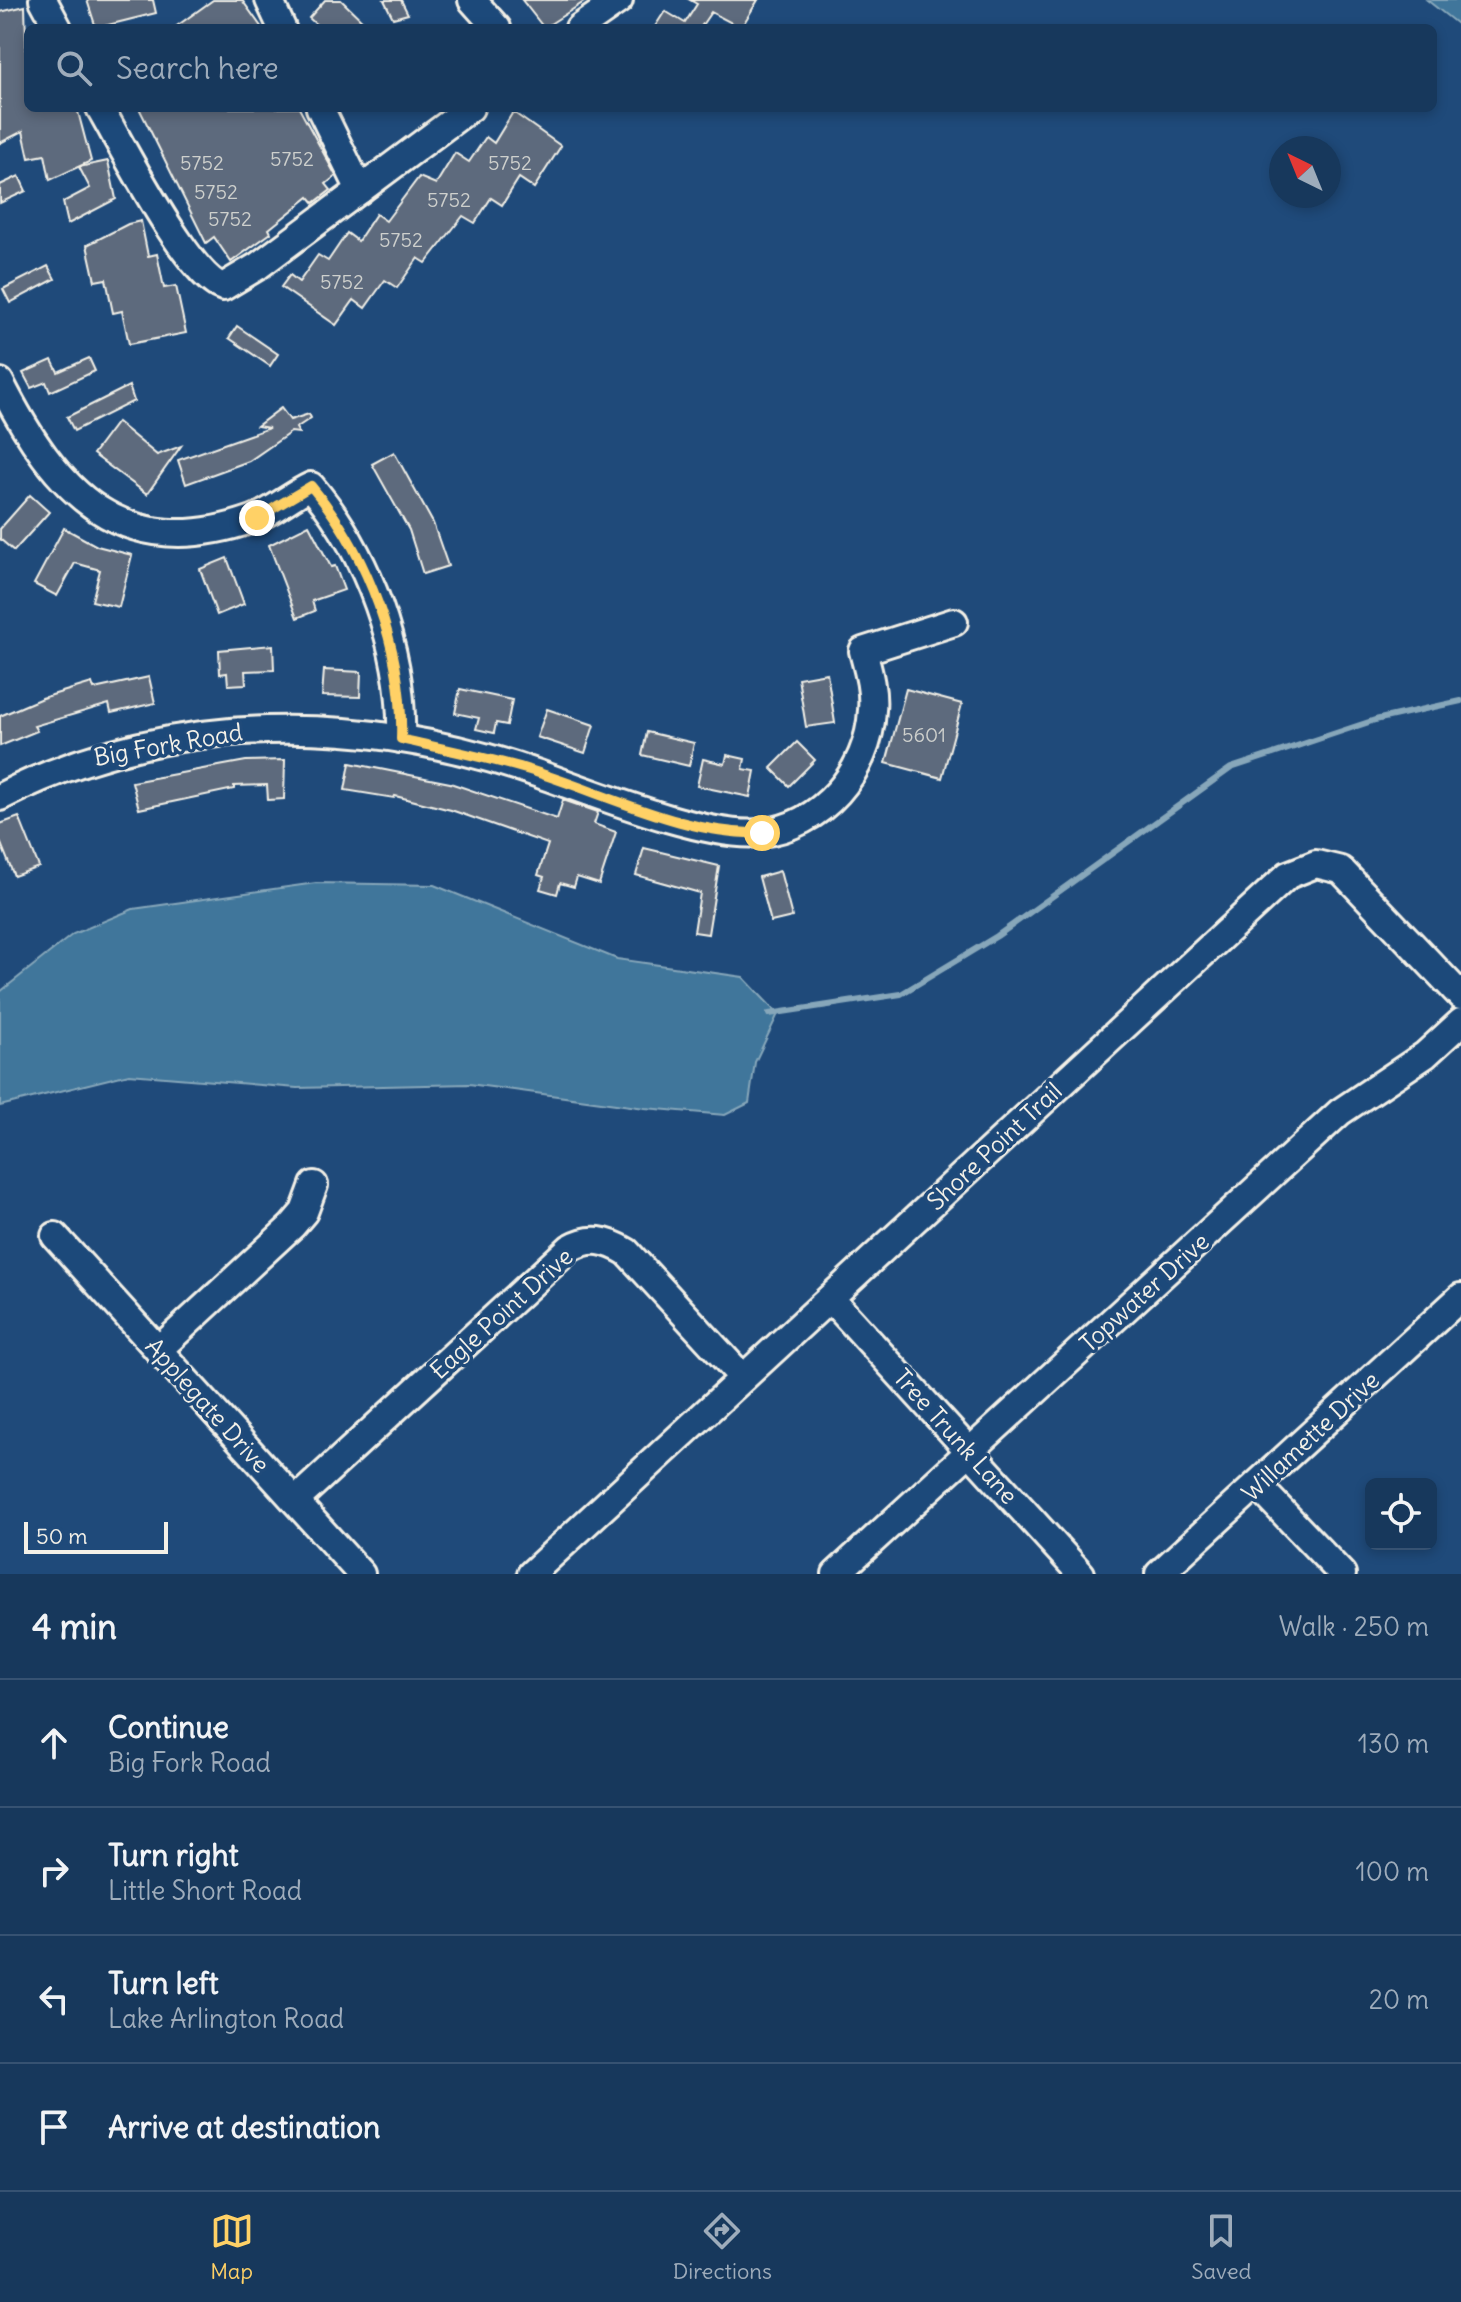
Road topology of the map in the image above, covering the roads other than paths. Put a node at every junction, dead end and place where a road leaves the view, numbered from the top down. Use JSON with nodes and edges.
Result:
{"nodes":[{"id":1,"x":43,"y":0,"type":"edge"},
{"id":2,"x":269,"y":0,"type":"edge"},
{"id":3,"x":472,"y":0,"type":"edge"},
{"id":4,"x":619,"y":0,"type":"edge"},
{"id":5,"x":56,"y":24,"type":"edge"},
{"id":6,"x":280,"y":24,"type":"edge"},
{"id":7,"x":493,"y":24,"type":"edge"},
{"id":8,"x":585,"y":24,"type":"edge"},
{"id":9,"x":102,"y":112,"type":"edge"},
{"id":10,"x":322,"y":112,"type":"edge"},
{"id":11,"x":465,"y":112,"type":"edge"},
{"id":12,"x":360,"y":190,"type":"junction"},
{"id":13,"x":0,"y":382,"type":"edge"},
{"id":14,"x":954,"y":622,"type":"dead end"},
{"id":15,"x":401,"y":739,"type":"junction"},
{"id":16,"x":0,"y":797,"type":"edge"},
{"id":17,"x":1461,"y":996,"type":"edge"},
{"id":18,"x":1461,"y":1022,"type":"edge"},
{"id":19,"x":314,"y":1185,"type":"dead end"},
{"id":20,"x":55,"y":1236,"type":"dead end"},
{"id":21,"x":1461,"y":1297,"type":"edge"},
{"id":22,"x":830,"y":1298,"type":"junction"},
{"id":23,"x":158,"y":1350,"type":"junction"},
{"id":24,"x":743,"y":1378,"type":"junction"},
{"id":25,"x":970,"y":1451,"type":"junction"},
{"id":26,"x":1257,"y":1485,"type":"junction"},
{"id":27,"x":295,"y":1501,"type":"junction"},
{"id":28,"x":361,"y":1574,"type":"edge"},
{"id":29,"x":531,"y":1574,"type":"edge"},
{"id":30,"x":836,"y":1574,"type":"edge"},
{"id":31,"x":1081,"y":1574,"type":"edge"},
{"id":32,"x":1159,"y":1574,"type":"edge"},
{"id":33,"x":1342,"y":1574,"type":"edge"}],
"edges":[{"from":1,"to":5,"type":"street"},
{"from":2,"to":6,"type":"street"},
{"from":3,"to":7,"type":"street"},
{"from":4,"to":8,"type":"street"},
{"from":9,"to":12,"type":"street"},
{"from":10,"to":12,"type":"street"},
{"from":11,"to":12,"type":"street"},
{"from":13,"to":15,"type":"street"},
{"from":14,"to":15,"type":"street","name":"Big Fork Road"},
{"from":15,"to":16,"type":"street","name":"Big Fork Road"},
{"from":17,"to":22,"type":"street","name":"Shore Point Trail"},
{"from":18,"to":25,"type":"street","name":"Topwater Drive"},
{"from":19,"to":23,"type":"street"},
{"from":20,"to":23,"type":"street","name":"Applegate Drive"},
{"from":21,"to":26,"type":"street","name":"Willamette Drive"},
{"from":22,"to":24,"type":"street","name":"Shore Point Trail"},
{"from":22,"to":25,"type":"street","name":"Tree Trunk Lane"},
{"from":23,"to":27,"type":"street","name":"Applegate Drive"},
{"from":24,"to":27,"type":"street","name":"Eagle Point Drive"},
{"from":24,"to":29,"type":"street","name":"Shore Point Trail"},
{"from":25,"to":30,"type":"street","name":"Topwater Drive"},
{"from":25,"to":31,"type":"street","name":"Tree Trunk Lane"},
{"from":26,"to":32,"type":"street","name":"Willamette Drive"},
{"from":26,"to":33,"type":"street"},
{"from":27,"to":28,"type":"street","name":"Applegate Drive"}]}
